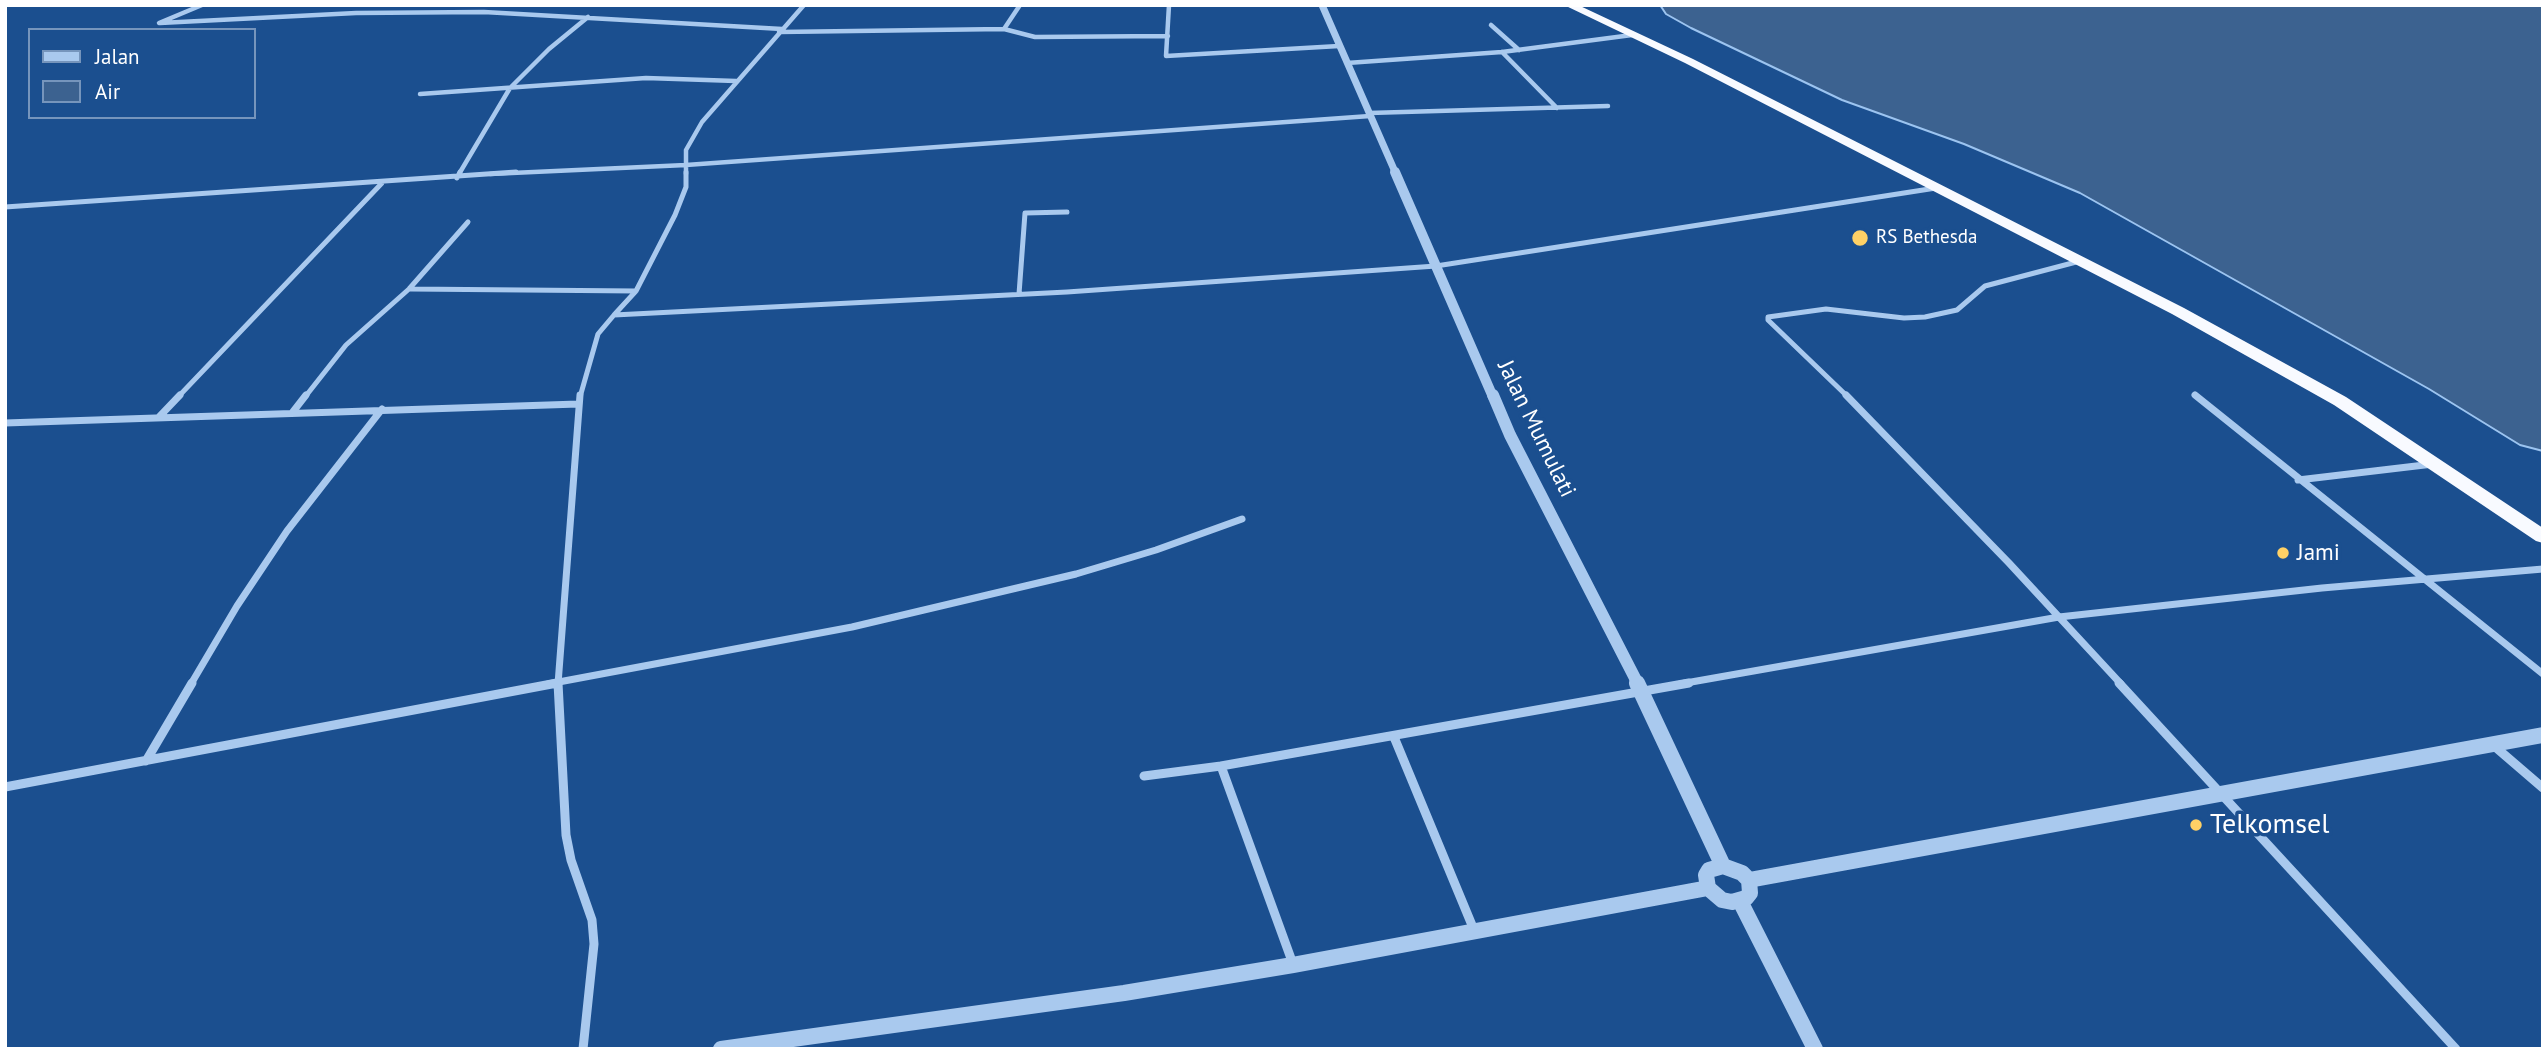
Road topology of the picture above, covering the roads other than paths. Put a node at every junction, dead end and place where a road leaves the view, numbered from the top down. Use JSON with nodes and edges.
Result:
{"nodes":[{"id":1,"x":202,"y":5,"type":"edge"},
{"id":2,"x":804,"y":5,"type":"edge"},
{"id":3,"x":1020,"y":5,"type":"edge"},
{"id":4,"x":1169,"y":5,"type":"edge"},
{"id":5,"x":1322,"y":5,"type":"edge"},
{"id":6,"x":1569,"y":5,"type":"edge"},
{"id":7,"x":589,"y":16,"type":"junction"},
{"id":8,"x":1491,"y":25,"type":"dead end"},
{"id":9,"x":1004,"y":29,"type":"junction"},
{"id":10,"x":780,"y":30,"type":"junction"},
{"id":11,"x":1632,"y":35,"type":"junction"},
{"id":12,"x":1168,"y":36,"type":"junction"},
{"id":13,"x":1339,"y":46,"type":"junction"},
{"id":14,"x":1518,"y":50,"type":"junction"},
{"id":15,"x":1502,"y":52,"type":"junction"},
{"id":16,"x":1347,"y":63,"type":"junction"},
{"id":17,"x":736,"y":81,"type":"junction"},
{"id":18,"x":510,"y":88,"type":"junction"},
{"id":19,"x":420,"y":94,"type":"dead end"},
{"id":20,"x":1608,"y":106,"type":"dead end"},
{"id":21,"x":1557,"y":108,"type":"junction"},
{"id":22,"x":1369,"y":114,"type":"junction"},
{"id":23,"x":686,"y":165,"type":"junction"},
{"id":24,"x":457,"y":178,"type":"junction"},
{"id":25,"x":382,"y":183,"type":"junction"},
{"id":26,"x":1936,"y":187,"type":"junction"},
{"id":27,"x":5,"y":207,"type":"edge"},
{"id":28,"x":1067,"y":212,"type":"dead end"},
{"id":29,"x":468,"y":222,"type":"dead end"},
{"id":30,"x":2081,"y":261,"type":"junction"},
{"id":31,"x":1436,"y":266,"type":"junction"},
{"id":32,"x":410,"y":289,"type":"junction"},
{"id":33,"x":636,"y":291,"type":"junction"},
{"id":34,"x":1019,"y":294,"type":"junction"},
{"id":35,"x":614,"y":315,"type":"junction"},
{"id":36,"x":2195,"y":395,"type":"dead end"},
{"id":37,"x":578,"y":404,"type":"junction"},
{"id":38,"x":382,"y":409,"type":"junction"},
{"id":39,"x":292,"y":412,"type":"junction"},
{"id":40,"x":159,"y":417,"type":"junction"},
{"id":41,"x":5,"y":423,"type":"edge"},
{"id":42,"x":2437,"y":464,"type":"junction"},
{"id":43,"x":2298,"y":480,"type":"junction"},
{"id":44,"x":1242,"y":519,"type":"dead end"},
{"id":45,"x":2543,"y":537,"type":"edge"},
{"id":46,"x":2543,"y":569,"type":"edge"},
{"id":47,"x":2422,"y":579,"type":"junction"},
{"id":48,"x":2059,"y":617,"type":"junction"},
{"id":49,"x":2543,"y":674,"type":"edge"},
{"id":50,"x":558,"y":682,"type":"junction"},
{"id":51,"x":1642,"y":692,"type":"junction"},
{"id":52,"x":2543,"y":735,"type":"edge"},
{"id":53,"x":1394,"y":737,"type":"junction"},
{"id":54,"x":2493,"y":744,"type":"junction"},
{"id":55,"x":146,"y":761,"type":"junction"},
{"id":56,"x":1221,"y":766,"type":"junction"},
{"id":57,"x":1144,"y":776,"type":"dead end"},
{"id":58,"x":5,"y":787,"type":"edge"},
{"id":59,"x":2543,"y":788,"type":"edge"},
{"id":60,"x":2222,"y":794,"type":"junction"},
{"id":61,"x":1723,"y":866,"type":"junction"},
{"id":62,"x":1748,"y":880,"type":"junction"},
{"id":63,"x":1708,"y":888,"type":"junction"},
{"id":64,"x":1741,"y":901,"type":"junction"},
{"id":65,"x":1474,"y":931,"type":"junction"},
{"id":66,"x":1293,"y":965,"type":"junction"},
{"id":67,"x":583,"y":1049,"type":"edge"},
{"id":68,"x":721,"y":1049,"type":"edge"},
{"id":69,"x":1815,"y":1049,"type":"edge"},
{"id":70,"x":2456,"y":1049,"type":"edge"}],
"edges":[{"from":1,"to":7,"type":"street"},
{"from":2,"to":10,"type":"street"},
{"from":3,"to":9,"type":"street"},
{"from":4,"to":12,"type":"street"},
{"from":5,"to":13,"type":"street","name":"Jalan Mumulati"},
{"from":6,"to":11,"type":"highway"},
{"from":7,"to":10,"type":"street"},
{"from":7,"to":18,"type":"street"},
{"from":8,"to":14,"type":"street"},
{"from":9,"to":10,"type":"street"},
{"from":9,"to":12,"type":"street"},
{"from":10,"to":17,"type":"street"},
{"from":11,"to":14,"type":"street"},
{"from":11,"to":26,"type":"highway"},
{"from":12,"to":13,"type":"street"},
{"from":13,"to":16,"type":"street","name":"Jalan Mumulati"},
{"from":14,"to":15,"type":"street"},
{"from":15,"to":16,"type":"street"},
{"from":15,"to":21,"type":"street"},
{"from":16,"to":22,"type":"street","name":"Jalan Mumulati"},
{"from":17,"to":18,"type":"street"},
{"from":17,"to":23,"type":"street"},
{"from":18,"to":19,"type":"street"},
{"from":18,"to":24,"type":"street"},
{"from":20,"to":21,"type":"street"},
{"from":21,"to":22,"type":"street"},
{"from":22,"to":23,"type":"street"},
{"from":22,"to":31,"type":"street","name":"Jalan Mumulati"},
{"from":23,"to":24,"type":"street"},
{"from":23,"to":33,"type":"street"},
{"from":24,"to":25,"type":"street"},
{"from":25,"to":27,"type":"street"},
{"from":25,"to":40,"type":"street"},
{"from":26,"to":30,"type":"highway"},
{"from":26,"to":31,"type":"street"},
{"from":28,"to":34,"type":"street"},
{"from":29,"to":32,"type":"street"},
{"from":30,"to":42,"type":"highway"},
{"from":30,"to":48,"type":"street"},
{"from":31,"to":34,"type":"street"},
{"from":31,"to":51,"type":"street","name":"Jalan Mumulati"},
{"from":32,"to":33,"type":"street"},
{"from":32,"to":39,"type":"street"},
{"from":33,"to":35,"type":"street"},
{"from":34,"to":35,"type":"street"},
{"from":35,"to":37,"type":"street"},
{"from":36,"to":43,"type":"street"},
{"from":37,"to":38,"type":"street"},
{"from":37,"to":50,"type":"street"},
{"from":38,"to":39,"type":"street"},
{"from":38,"to":55,"type":"street"},
{"from":39,"to":40,"type":"street"},
{"from":40,"to":41,"type":"street"},
{"from":42,"to":43,"type":"street"},
{"from":42,"to":45,"type":"highway"},
{"from":43,"to":47,"type":"street"},
{"from":44,"to":50,"type":"street"},
{"from":46,"to":47,"type":"street"},
{"from":47,"to":48,"type":"street"},
{"from":47,"to":49,"type":"street"},
{"from":48,"to":51,"type":"street"},
{"from":48,"to":60,"type":"street"},
{"from":50,"to":55,"type":"street"},
{"from":50,"to":67,"type":"street"},
{"from":51,"to":53,"type":"street"},
{"from":51,"to":61,"type":"street","name":"Jalan Mumulati"},
{"from":52,"to":54,"type":"street"},
{"from":53,"to":56,"type":"street"},
{"from":53,"to":65,"type":"street"},
{"from":54,"to":59,"type":"street"},
{"from":54,"to":60,"type":"street"},
{"from":55,"to":58,"type":"street"},
{"from":56,"to":57,"type":"street"},
{"from":56,"to":66,"type":"street"},
{"from":60,"to":62,"type":"street"},
{"from":60,"to":70,"type":"street"},
{"from":61,"to":62,"type":"street"},
{"from":61,"to":63,"type":"street"},
{"from":62,"to":64,"type":"street"},
{"from":63,"to":64,"type":"street"},
{"from":63,"to":65,"type":"street"},
{"from":64,"to":69,"type":"street"},
{"from":65,"to":66,"type":"street"},
{"from":66,"to":68,"type":"street"}]}
